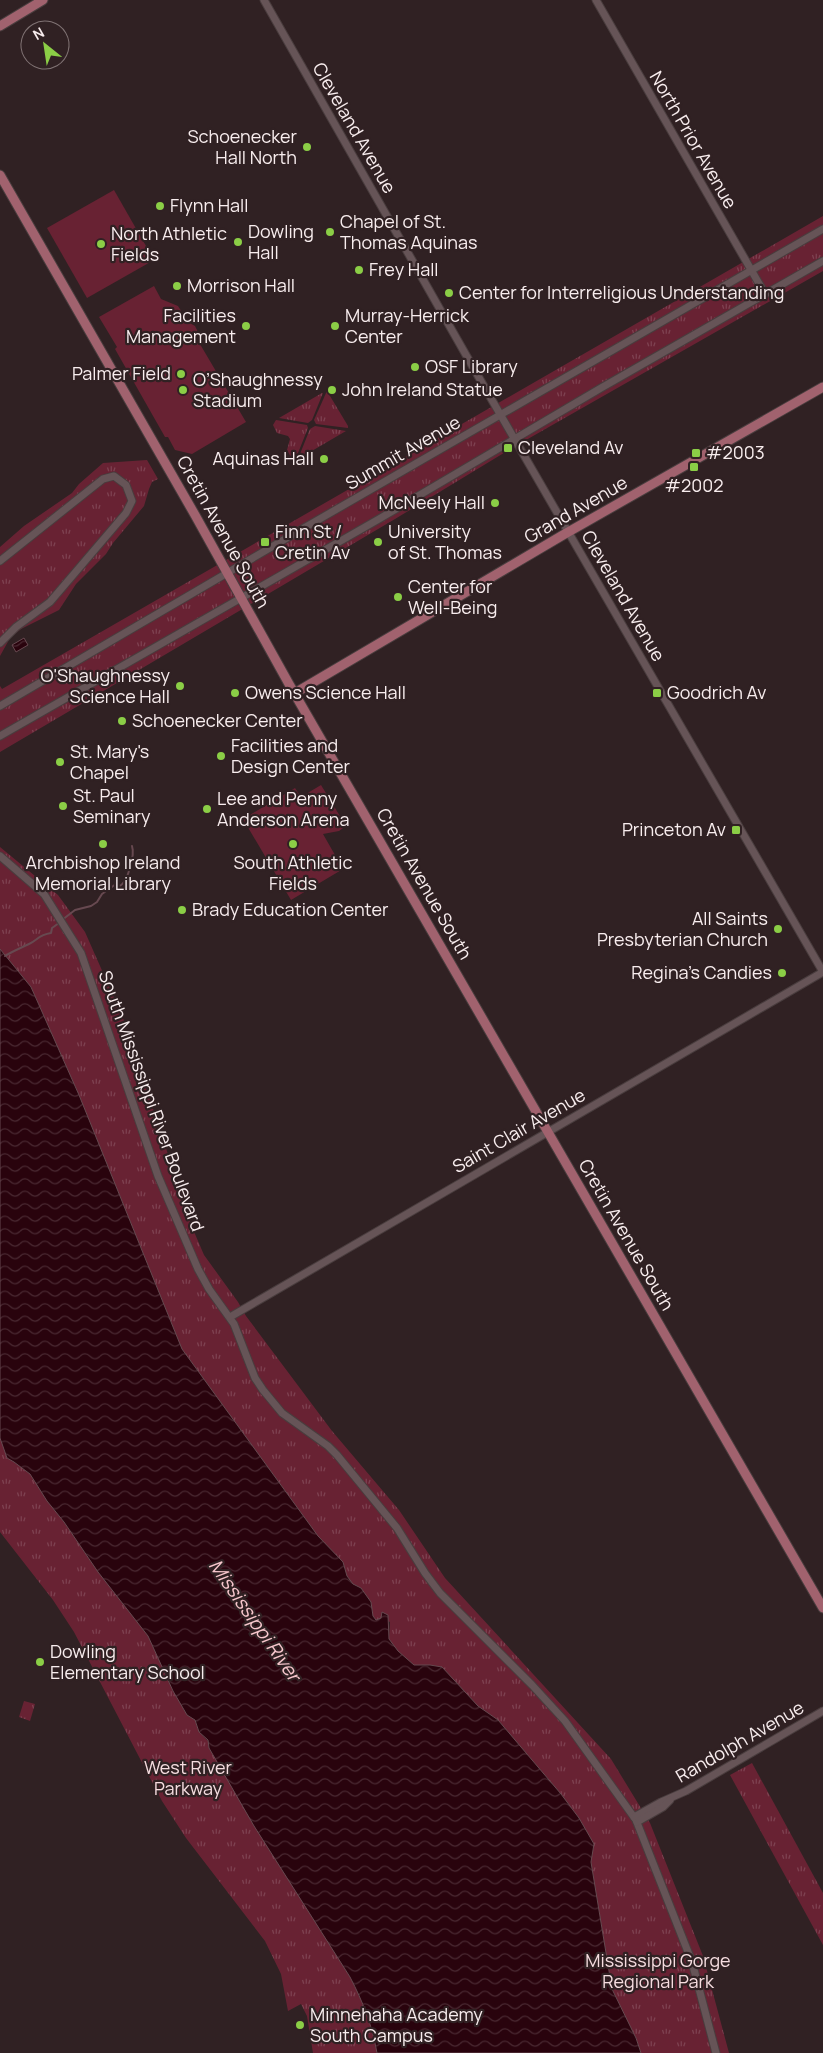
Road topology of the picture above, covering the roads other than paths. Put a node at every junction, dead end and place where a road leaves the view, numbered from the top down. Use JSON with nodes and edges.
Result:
{"nodes":[{"id":1,"x":36,"y":0,"type":"edge"},
{"id":2,"x":43,"y":0,"type":"edge"},
{"id":3,"x":264,"y":0,"type":"edge"},
{"id":4,"x":596,"y":0,"type":"edge"},
{"id":5,"x":0,"y":21,"type":"edge"},
{"id":6,"x":0,"y":26,"type":"edge"},
{"id":7,"x":0,"y":175,"type":"edge"},
{"id":8,"x":823,"y":229,"type":"edge"},
{"id":9,"x":823,"y":261,"type":"edge"},
{"id":10,"x":751,"y":270,"type":"junction"},
{"id":11,"x":765,"y":294,"type":"junction"},
{"id":12,"x":823,"y":387,"type":"edge"},
{"id":13,"x":502,"y":415,"type":"junction"},
{"id":14,"x":515,"y":438,"type":"junction"},
{"id":15,"x":569,"y":532,"type":"junction"},
{"id":16,"x":0,"y":561,"type":"edge"},
{"id":17,"x":228,"y":573,"type":"junction"},
{"id":18,"x":242,"y":597,"type":"junction"},
{"id":19,"x":0,"y":643,"type":"edge"},
{"id":20,"x":295,"y":693,"type":"junction"},
{"id":21,"x":0,"y":706,"type":"edge"},
{"id":22,"x":0,"y":736,"type":"edge"},
{"id":23,"x":0,"y":856,"type":"edge"},
{"id":24,"x":823,"y":972,"type":"edge"},
{"id":25,"x":548,"y":1132,"type":"junction"},
{"id":26,"x":230,"y":1318,"type":"junction"},
{"id":27,"x":823,"y":1608,"type":"edge"},
{"id":28,"x":823,"y":1711,"type":"edge"},
{"id":29,"x":636,"y":1820,"type":"junction"},
{"id":30,"x":716,"y":2053,"type":"edge"}],
"edges":[{"from":1,"to":5,"type":"main road"},
{"from":2,"to":6,"type":"main road"},
{"from":3,"to":13,"type":"street","name":"Cleveland Avenue"},
{"from":4,"to":10,"type":"street","name":"North Prior Avenue"},
{"from":7,"to":17,"type":"main road","name":"Cretin Avenue South"},
{"from":8,"to":10,"type":"street","name":"Summit Avenue"},
{"from":9,"to":11,"type":"street"},
{"from":10,"to":11,"type":"street","name":"North Prior Avenue"},
{"from":10,"to":13,"type":"street","name":"Summit Avenue"},
{"from":11,"to":14,"type":"street"},
{"from":12,"to":15,"type":"main road","name":"Grand Avenue"},
{"from":13,"to":14,"type":"street","name":"Cleveland Avenue"},
{"from":13,"to":17,"type":"street","name":"Summit Avenue"},
{"from":14,"to":15,"type":"street","name":"Cleveland Avenue"},
{"from":14,"to":18,"type":"street"},
{"from":15,"to":20,"type":"main road","name":"Grand Avenue"},
{"from":15,"to":24,"type":"street","name":"Cleveland Avenue"},
{"from":16,"to":19,"type":"street"},
{"from":17,"to":18,"type":"main road","name":"Cretin Avenue South"},
{"from":17,"to":21,"type":"street","name":"Summit Avenue"},
{"from":18,"to":20,"type":"main road","name":"Cretin Avenue South"},
{"from":18,"to":22,"type":"street"},
{"from":20,"to":25,"type":"main road","name":"Cretin Avenue South"},
{"from":23,"to":26,"type":"street","name":"South Mississippi River Boulevard"},
{"from":24,"to":25,"type":"street","name":"Saint Clair Avenue"},
{"from":25,"to":26,"type":"street","name":"Saint Clair Avenue"},
{"from":25,"to":27,"type":"main road","name":"Cretin Avenue South"},
{"from":26,"to":29,"type":"street","name":"South Mississippi River Boulevard"},
{"from":28,"to":29,"type":"street","name":"Randolph Avenue"},
{"from":29,"to":30,"type":"street","name":"South Mississippi River Boulevard"}]}
